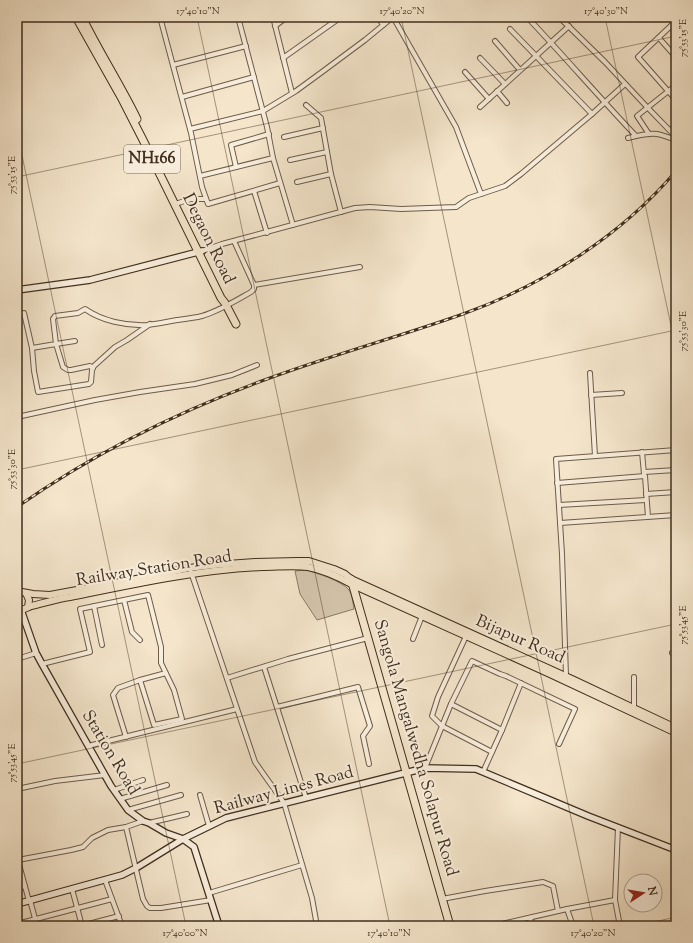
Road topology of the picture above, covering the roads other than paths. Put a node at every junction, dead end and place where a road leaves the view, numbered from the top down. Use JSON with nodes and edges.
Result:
{"nodes":[{"id":1,"x":76,"y":17,"type":"edge"},
{"id":2,"x":82,"y":17,"type":"edge"},
{"id":3,"x":160,"y":17,"type":"edge"},
{"id":4,"x":238,"y":17,"type":"edge"},
{"id":5,"x":273,"y":17,"type":"edge"},
{"id":6,"x":287,"y":17,"type":"edge"},
{"id":7,"x":340,"y":17,"type":"edge"},
{"id":8,"x":378,"y":17,"type":"edge"},
{"id":9,"x":393,"y":17,"type":"edge"},
{"id":10,"x":527,"y":17,"type":"edge"},
{"id":11,"x":559,"y":17,"type":"edge"},
{"id":12,"x":676,"y":21,"type":"edge"},
{"id":13,"x":383,"y":25,"type":"junction"},
{"id":14,"x":275,"y":26,"type":"junction"},
{"id":15,"x":569,"y":26,"type":"junction"},
{"id":16,"x":510,"y":28,"type":"dead end"},
{"id":17,"x":659,"y":38,"type":"junction"},
{"id":18,"x":495,"y":41,"type":"dead end"},
{"id":19,"x":551,"y":42,"type":"junction"},
{"id":20,"x":246,"y":46,"type":"junction"},
{"id":21,"x":536,"y":56,"type":"junction"},
{"id":22,"x":283,"y":58,"type":"junction"},
{"id":23,"x":480,"y":58,"type":"dead end"},
{"id":24,"x":676,"y":59,"type":"edge"},
{"id":25,"x":173,"y":65,"type":"junction"},
{"id":26,"x":520,"y":70,"type":"junction"},
{"id":27,"x":464,"y":72,"type":"dead end"},
{"id":28,"x":254,"y":77,"type":"junction"},
{"id":29,"x":505,"y":84,"type":"junction"},
{"id":30,"x":625,"y":84,"type":"junction"},
{"id":31,"x":676,"y":85,"type":"edge"},
{"id":32,"x":497,"y":91,"type":"junction"},
{"id":33,"x":669,"y":91,"type":"junction"},
{"id":34,"x":292,"y":93,"type":"junction"},
{"id":35,"x":182,"y":97,"type":"junction"},
{"id":36,"x":489,"y":99,"type":"junction"},
{"id":37,"x":676,"y":100,"type":"edge"},
{"id":38,"x":604,"y":102,"type":"junction"},
{"id":39,"x":507,"y":103,"type":"dead end"},
{"id":40,"x":306,"y":105,"type":"dead end"},
{"id":41,"x":480,"y":107,"type":"dead end"},
{"id":42,"x":647,"y":108,"type":"junction"},
{"id":43,"x":263,"y":111,"type":"junction"},
{"id":44,"x":592,"y":114,"type":"junction"},
{"id":45,"x":676,"y":126,"type":"edge"},
{"id":46,"x":322,"y":128,"type":"junction"},
{"id":47,"x":190,"y":129,"type":"junction"},
{"id":48,"x":670,"y":130,"type":"junction"},
{"id":49,"x":269,"y":134,"type":"junction"},
{"id":50,"x":649,"y":134,"type":"junction"},
{"id":51,"x":636,"y":136,"type":"junction"},
{"id":52,"x":676,"y":136,"type":"edge"},
{"id":53,"x":284,"y":137,"type":"dead end"},
{"id":54,"x":628,"y":138,"type":"dead end"},
{"id":55,"x":676,"y":140,"type":"edge"},
{"id":56,"x":327,"y":152,"type":"junction"},
{"id":57,"x":273,"y":158,"type":"junction"},
{"id":58,"x":290,"y":160,"type":"dead end"},
{"id":59,"x":236,"y":167,"type":"junction"},
{"id":60,"x":331,"y":174,"type":"junction"},
{"id":61,"x":200,"y":176,"type":"junction"},
{"id":62,"x":297,"y":182,"type":"dead end"},
{"id":63,"x":280,"y":183,"type":"junction"},
{"id":64,"x":254,"y":191,"type":"junction"},
{"id":65,"x":481,"y":194,"type":"junction"},
{"id":66,"x":206,"y":199,"type":"junction"},
{"id":67,"x":176,"y":204,"type":"junction"},
{"id":68,"x":342,"y":212,"type":"junction"},
{"id":69,"x":293,"y":225,"type":"junction"},
{"id":70,"x":266,"y":233,"type":"junction"},
{"id":71,"x":234,"y":241,"type":"junction"},
{"id":72,"x":200,"y":251,"type":"junction"},
{"id":73,"x":360,"y":267,"type":"dead end"},
{"id":74,"x":254,"y":285,"type":"junction"},
{"id":75,"x":17,"y":290,"type":"edge"},
{"id":76,"x":226,"y":304,"type":"junction"},
{"id":77,"x":24,"y":313,"type":"dead end"},
{"id":78,"x":150,"y":324,"type":"junction"},
{"id":79,"x":236,"y":324,"type":"dead end"},
{"id":80,"x":75,"y":341,"type":"dead end"},
{"id":81,"x":56,"y":344,"type":"junction"},
{"id":82,"x":32,"y":348,"type":"junction"},
{"id":83,"x":257,"y":365,"type":"dead end"},
{"id":84,"x":93,"y":368,"type":"junction"},
{"id":85,"x":590,"y":373,"type":"dead end"},
{"id":86,"x":622,"y":394,"type":"dead end"},
{"id":87,"x":591,"y":395,"type":"junction"},
{"id":88,"x":17,"y":417,"type":"edge"},
{"id":89,"x":676,"y":450,"type":"edge"},
{"id":90,"x":642,"y":452,"type":"junction"},
{"id":91,"x":595,"y":456,"type":"junction"},
{"id":92,"x":676,"y":470,"type":"edge"},
{"id":93,"x":644,"y":474,"type":"junction"},
{"id":94,"x":558,"y":483,"type":"junction"},
{"id":95,"x":676,"y":492,"type":"edge"},
{"id":96,"x":646,"y":494,"type":"junction"},
{"id":97,"x":646,"y":500,"type":"junction"},
{"id":98,"x":559,"y":505,"type":"junction"},
{"id":99,"x":676,"y":515,"type":"edge"},
{"id":100,"x":648,"y":517,"type":"junction"},
{"id":101,"x":560,"y":523,"type":"junction"},
{"id":102,"x":190,"y":571,"type":"junction"},
{"id":103,"x":352,"y":582,"type":"junction"},
{"id":104,"x":17,"y":592,"type":"edge"},
{"id":105,"x":26,"y":593,"type":"junction"},
{"id":106,"x":124,"y":600,"type":"junction"},
{"id":107,"x":94,"y":606,"type":"junction"},
{"id":108,"x":28,"y":607,"type":"junction"},
{"id":109,"x":19,"y":610,"type":"edge"},
{"id":110,"x":422,"y":616,"type":"junction"},
{"id":111,"x":467,"y":634,"type":"junction"},
{"id":112,"x":368,"y":638,"type":"junction"},
{"id":113,"x":413,"y":639,"type":"dead end"},
{"id":114,"x":140,"y":640,"type":"dead end"},
{"id":115,"x":102,"y":645,"type":"dead end"},
{"id":116,"x":36,"y":653,"type":"junction"},
{"id":117,"x":17,"y":659,"type":"edge"},
{"id":118,"x":42,"y":664,"type":"junction"},
{"id":119,"x":264,"y":667,"type":"junction"},
{"id":120,"x":166,"y":673,"type":"junction"},
{"id":121,"x":566,"y":676,"type":"junction"},
{"id":122,"x":634,"y":676,"type":"dead end"},
{"id":123,"x":227,"y":678,"type":"junction"},
{"id":124,"x":140,"y":680,"type":"junction"},
{"id":125,"x":521,"y":683,"type":"junction"},
{"id":126,"x":451,"y":704,"type":"junction"},
{"id":127,"x":277,"y":707,"type":"junction"},
{"id":128,"x":634,"y":708,"type":"junction"},
{"id":129,"x":236,"y":709,"type":"junction"},
{"id":130,"x":442,"y":726,"type":"junction"},
{"id":131,"x":676,"y":728,"type":"edge"},
{"id":132,"x":502,"y":730,"type":"junction"},
{"id":133,"x":676,"y":733,"type":"edge"},
{"id":134,"x":126,"y":736,"type":"junction"},
{"id":135,"x":559,"y":744,"type":"dead end"},
{"id":136,"x":88,"y":746,"type":"junction"},
{"id":137,"x":492,"y":752,"type":"junction"},
{"id":138,"x":369,"y":764,"type":"dead end"},
{"id":139,"x":425,"y":768,"type":"junction"},
{"id":140,"x":483,"y":772,"type":"junction"},
{"id":141,"x":406,"y":773,"type":"junction"},
{"id":142,"x":105,"y":774,"type":"junction"},
{"id":143,"x":143,"y":780,"type":"dead end"},
{"id":144,"x":167,"y":785,"type":"dead end"},
{"id":145,"x":17,"y":789,"type":"edge"},
{"id":146,"x":114,"y":790,"type":"junction"},
{"id":147,"x":181,"y":795,"type":"dead end"},
{"id":148,"x":200,"y":795,"type":"dead end"},
{"id":149,"x":306,"y":798,"type":"junction"},
{"id":150,"x":120,"y":799,"type":"junction"},
{"id":151,"x":284,"y":803,"type":"junction"},
{"id":152,"x":128,"y":810,"type":"junction"},
{"id":153,"x":187,"y":814,"type":"dead end"},
{"id":154,"x":146,"y":822,"type":"junction"},
{"id":155,"x":209,"y":826,"type":"junction"},
{"id":156,"x":126,"y":827,"type":"junction"},
{"id":157,"x":618,"y":827,"type":"junction"},
{"id":158,"x":183,"y":839,"type":"junction"},
{"id":159,"x":676,"y":850,"type":"edge"},
{"id":160,"x":17,"y":858,"type":"edge"},
{"id":161,"x":302,"y":865,"type":"junction"},
{"id":162,"x":136,"y":868,"type":"junction"},
{"id":163,"x":19,"y":870,"type":"edge"},
{"id":164,"x":106,"y":880,"type":"junction"},
{"id":165,"x":25,"y":886,"type":"junction"},
{"id":166,"x":17,"y":888,"type":"edge"},
{"id":167,"x":72,"y":889,"type":"junction"},
{"id":168,"x":209,"y":893,"type":"junction"},
{"id":169,"x":442,"y":898,"type":"junction"},
{"id":170,"x":112,"y":899,"type":"junction"},
{"id":171,"x":29,"y":900,"type":"junction"},
{"id":172,"x":211,"y":900,"type":"junction"},
{"id":173,"x":615,"y":900,"type":"junction"},
{"id":174,"x":17,"y":904,"type":"edge"},
{"id":175,"x":77,"y":908,"type":"junction"},
{"id":176,"x":567,"y":909,"type":"junction"},
{"id":177,"x":558,"y":911,"type":"junction"},
{"id":178,"x":119,"y":916,"type":"junction"},
{"id":179,"x":530,"y":918,"type":"junction"},
{"id":180,"x":35,"y":919,"type":"junction"},
{"id":181,"x":17,"y":924,"type":"edge"},
{"id":182,"x":37,"y":926,"type":"edge"},
{"id":183,"x":82,"y":926,"type":"edge"},
{"id":184,"x":122,"y":926,"type":"edge"},
{"id":185,"x":219,"y":926,"type":"edge"},
{"id":186,"x":317,"y":926,"type":"edge"},
{"id":187,"x":450,"y":926,"type":"edge"},
{"id":188,"x":493,"y":926,"type":"edge"},
{"id":189,"x":532,"y":926,"type":"edge"},
{"id":190,"x":573,"y":926,"type":"edge"},
{"id":191,"x":620,"y":926,"type":"edge"}],
"edges":[{"from":1,"to":67,"type":"highway","name":"Degaon Road","number":"NH166"},
{"from":2,"to":67,"type":"highway","name":"Degaon Road","number":"NH166"},
{"from":3,"to":25,"type":"street"},
{"from":4,"to":20,"type":"street"},
{"from":5,"to":14,"type":"street"},
{"from":6,"to":14,"type":"street"},
{"from":7,"to":22,"type":"street"},
{"from":8,"to":13,"type":"street"},
{"from":9,"to":13,"type":"street"},
{"from":9,"to":65,"type":"street"},
{"from":10,"to":19,"type":"street"},
{"from":11,"to":15,"type":"street"},
{"from":12,"to":17,"type":"street"},
{"from":13,"to":34,"type":"street"},
{"from":14,"to":22,"type":"street"},
{"from":15,"to":19,"type":"street"},
{"from":15,"to":30,"type":"street"},
{"from":16,"to":21,"type":"street"},
{"from":17,"to":24,"type":"street"},
{"from":17,"to":33,"type":"street"},
{"from":18,"to":26,"type":"street"},
{"from":19,"to":21,"type":"street"},
{"from":19,"to":38,"type":"street"},
{"from":20,"to":25,"type":"street"},
{"from":20,"to":28,"type":"street"},
{"from":21,"to":26,"type":"street"},
{"from":21,"to":44,"type":"street"},
{"from":22,"to":34,"type":"street"},
{"from":23,"to":29,"type":"street"},
{"from":25,"to":35,"type":"street"},
{"from":26,"to":29,"type":"street"},
{"from":27,"to":36,"type":"street"},
{"from":28,"to":35,"type":"street"},
{"from":28,"to":43,"type":"street"},
{"from":29,"to":32,"type":"street"},
{"from":30,"to":38,"type":"street"},
{"from":30,"to":42,"type":"street"},
{"from":31,"to":33,"type":"street"},
{"from":32,"to":36,"type":"street"},
{"from":32,"to":39,"type":"street"},
{"from":33,"to":37,"type":"street"},
{"from":33,"to":42,"type":"street"},
{"from":34,"to":43,"type":"street"},
{"from":35,"to":47,"type":"street"},
{"from":36,"to":41,"type":"street"},
{"from":38,"to":44,"type":"street"},
{"from":38,"to":51,"type":"street"},
{"from":40,"to":46,"type":"street"},
{"from":42,"to":48,"type":"street"},
{"from":42,"to":50,"type":"street"},
{"from":43,"to":47,"type":"street"},
{"from":43,"to":49,"type":"street"},
{"from":44,"to":65,"type":"street"},
{"from":45,"to":48,"type":"street"},
{"from":46,"to":53,"type":"street"},
{"from":46,"to":56,"type":"street"},
{"from":47,"to":61,"type":"street"},
{"from":48,"to":52,"type":"street"},
{"from":49,"to":57,"type":"street"},
{"from":49,"to":59,"type":"street"},
{"from":50,"to":51,"type":"street"},
{"from":50,"to":55,"type":"street"},
{"from":51,"to":54,"type":"street"},
{"from":56,"to":58,"type":"street"},
{"from":56,"to":60,"type":"street"},
{"from":57,"to":59,"type":"street"},
{"from":57,"to":63,"type":"street"},
{"from":59,"to":61,"type":"street"},
{"from":60,"to":62,"type":"street"},
{"from":60,"to":68,"type":"street"},
{"from":61,"to":66,"type":"street"},
{"from":63,"to":64,"type":"street"},
{"from":63,"to":69,"type":"street"},
{"from":64,"to":66,"type":"street"},
{"from":64,"to":70,"type":"street"},
{"from":65,"to":68,"type":"street"},
{"from":66,"to":67,"type":"street"},
{"from":67,"to":72,"type":"highway","name":"Degaon Road","number":"NH166"},
{"from":68,"to":69,"type":"street"},
{"from":69,"to":70,"type":"street"},
{"from":70,"to":71,"type":"street"},
{"from":71,"to":72,"type":"street"},
{"from":71,"to":74,"type":"street"},
{"from":72,"to":75,"type":"street"},
{"from":72,"to":76,"type":"highway","name":"Degaon Road","number":"NH166"},
{"from":73,"to":74,"type":"street"},
{"from":74,"to":76,"type":"street"},
{"from":76,"to":78,"type":"street"},
{"from":76,"to":79,"type":"highway","name":"Degaon Road","number":"NH166"},
{"from":77,"to":82,"type":"street"},
{"from":78,"to":81,"type":"street"},
{"from":78,"to":84,"type":"street"},
{"from":80,"to":81,"type":"street"},
{"from":81,"to":82,"type":"street"},
{"from":81,"to":84,"type":"street"},
{"from":82,"to":84,"type":"street"},
{"from":83,"to":88,"type":"street"},
{"from":85,"to":87,"type":"street"},
{"from":86,"to":87,"type":"street"},
{"from":87,"to":91,"type":"street"},
{"from":89,"to":90,"type":"street"},
{"from":90,"to":91,"type":"street"},
{"from":90,"to":93,"type":"street"},
{"from":91,"to":94,"type":"street"},
{"from":92,"to":93,"type":"street"},
{"from":93,"to":94,"type":"street"},
{"from":93,"to":96,"type":"street"},
{"from":94,"to":98,"type":"street"},
{"from":95,"to":96,"type":"street"},
{"from":96,"to":97,"type":"street"},
{"from":97,"to":98,"type":"street"},
{"from":97,"to":100,"type":"street"},
{"from":98,"to":101,"type":"street"},
{"from":99,"to":100,"type":"street"},
{"from":100,"to":101,"type":"street"},
{"from":101,"to":121,"type":"street"},
{"from":102,"to":103,"type":"main road","name":"Railway Station Road"},
{"from":102,"to":105,"type":"main road","name":"Railway Station Road"},
{"from":102,"to":108,"type":"main road","name":"Railway Station Road"},
{"from":102,"to":123,"type":"street"},
{"from":103,"to":110,"type":"main road"},
{"from":103,"to":111,"type":"main road","name":"Bijapur Road"},
{"from":103,"to":112,"type":"highway","name":"Sangola Mangalwedha Solapur Road"},
{"from":104,"to":105,"type":"main road"},
{"from":105,"to":108,"type":"main road"},
{"from":106,"to":107,"type":"street"},
{"from":106,"to":114,"type":"street"},
{"from":106,"to":120,"type":"street"},
{"from":107,"to":115,"type":"street"},
{"from":107,"to":118,"type":"street"},
{"from":108,"to":109,"type":"main road"},
{"from":109,"to":116,"type":"street","name":"Station Road"},
{"from":110,"to":111,"type":"main road"},
{"from":110,"to":113,"type":"street"},
{"from":111,"to":121,"type":"main road","name":"Bijapur Road"},
{"from":111,"to":130,"type":"street"},
{"from":111,"to":133,"type":"main road"},
{"from":112,"to":119,"type":"street"},
{"from":112,"to":141,"type":"highway","name":"Sangola Mangalwedha Solapur Road"},
{"from":116,"to":117,"type":"street"},
{"from":116,"to":118,"type":"street","name":"Station Road"},
{"from":118,"to":136,"type":"street","name":"Station Road"},
{"from":119,"to":123,"type":"street"},
{"from":119,"to":127,"type":"street"},
{"from":120,"to":124,"type":"street"},
{"from":120,"to":124,"type":"street"},
{"from":121,"to":128,"type":"main road","name":"Bijapur Road"},
{"from":122,"to":128,"type":"street"},
{"from":123,"to":129,"type":"street"},
{"from":124,"to":134,"type":"street"},
{"from":125,"to":126,"type":"street"},
{"from":125,"to":132,"type":"street"},
{"from":125,"to":135,"type":"street"},
{"from":126,"to":130,"type":"street"},
{"from":126,"to":132,"type":"street"},
{"from":127,"to":138,"type":"street"},
{"from":127,"to":149,"type":"street"},
{"from":128,"to":131,"type":"main road","name":"Bijapur Road"},
{"from":129,"to":134,"type":"street"},
{"from":129,"to":151,"type":"street"},
{"from":130,"to":137,"type":"street"},
{"from":130,"to":139,"type":"street"},
{"from":132,"to":137,"type":"street"},
{"from":134,"to":136,"type":"street"},
{"from":136,"to":142,"type":"street","name":"Station Road"},
{"from":137,"to":140,"type":"street"},
{"from":139,"to":140,"type":"street","name":"Railway Lines Road"},
{"from":139,"to":141,"type":"street","name":"Railway Lines Road"},
{"from":140,"to":157,"type":"street","name":"Railway Lines Road"},
{"from":141,"to":149,"type":"street","name":"Railway Lines Road"},
{"from":141,"to":169,"type":"highway","name":"Sangola Mangalwedha Solapur Road"},
{"from":142,"to":145,"type":"street"},
{"from":142,"to":146,"type":"street","name":"Station Road"},
{"from":143,"to":146,"type":"street"},
{"from":144,"to":150,"type":"street"},
{"from":146,"to":150,"type":"street","name":"Station Road"},
{"from":147,"to":152,"type":"street"},
{"from":148,"to":155,"type":"street"},
{"from":149,"to":151,"type":"street","name":"Railway Lines Road"},
{"from":150,"to":152,"type":"street","name":"Station Road"},
{"from":151,"to":155,"type":"street","name":"Railway Lines Road"},
{"from":151,"to":161,"type":"street"},
{"from":152,"to":154,"type":"street","name":"Station Road"},
{"from":153,"to":154,"type":"street"},
{"from":154,"to":156,"type":"street"},
{"from":154,"to":158,"type":"street","name":"Station Road"},
{"from":155,"to":158,"type":"street","name":"Railway Lines Road"},
{"from":156,"to":160,"type":"street"},
{"from":156,"to":162,"type":"street"},
{"from":157,"to":159,"type":"street","name":"Railway Lines Road"},
{"from":157,"to":173,"type":"street"},
{"from":158,"to":162,"type":"street","name":"Railway Lines Road"},
{"from":158,"to":168,"type":"street","name":"Station Road"},
{"from":160,"to":163,"type":"street"},
{"from":161,"to":168,"type":"street"},
{"from":161,"to":186,"type":"street"},
{"from":162,"to":164,"type":"street","name":"Railway Lines Road"},
{"from":162,"to":172,"type":"street"},
{"from":163,"to":165,"type":"street"},
{"from":164,"to":167,"type":"street","name":"Railway Lines Road"},
{"from":164,"to":170,"type":"street"},
{"from":165,"to":166,"type":"street"},
{"from":165,"to":171,"type":"street"},
{"from":167,"to":171,"type":"street","name":"Railway Lines Road"},
{"from":167,"to":175,"type":"street"},
{"from":168,"to":172,"type":"street","name":"Station Road"},
{"from":169,"to":177,"type":"street"},
{"from":169,"to":187,"type":"highway","name":"Sangola Mangalwedha Solapur Road"},
{"from":170,"to":175,"type":"street"},
{"from":170,"to":178,"type":"street"},
{"from":171,"to":174,"type":"street","name":"Railway Lines Road"},
{"from":171,"to":180,"type":"street"},
{"from":172,"to":185,"type":"street","name":"Station Road"},
{"from":173,"to":176,"type":"street"},
{"from":173,"to":191,"type":"street"},
{"from":175,"to":180,"type":"street"},
{"from":175,"to":183,"type":"street"},
{"from":176,"to":177,"type":"street"},
{"from":176,"to":190,"type":"street"},
{"from":177,"to":179,"type":"street"},
{"from":178,"to":183,"type":"street"},
{"from":178,"to":184,"type":"street"},
{"from":179,"to":188,"type":"street"},
{"from":179,"to":189,"type":"street"},
{"from":180,"to":181,"type":"street"},
{"from":180,"to":182,"type":"street"}]}
